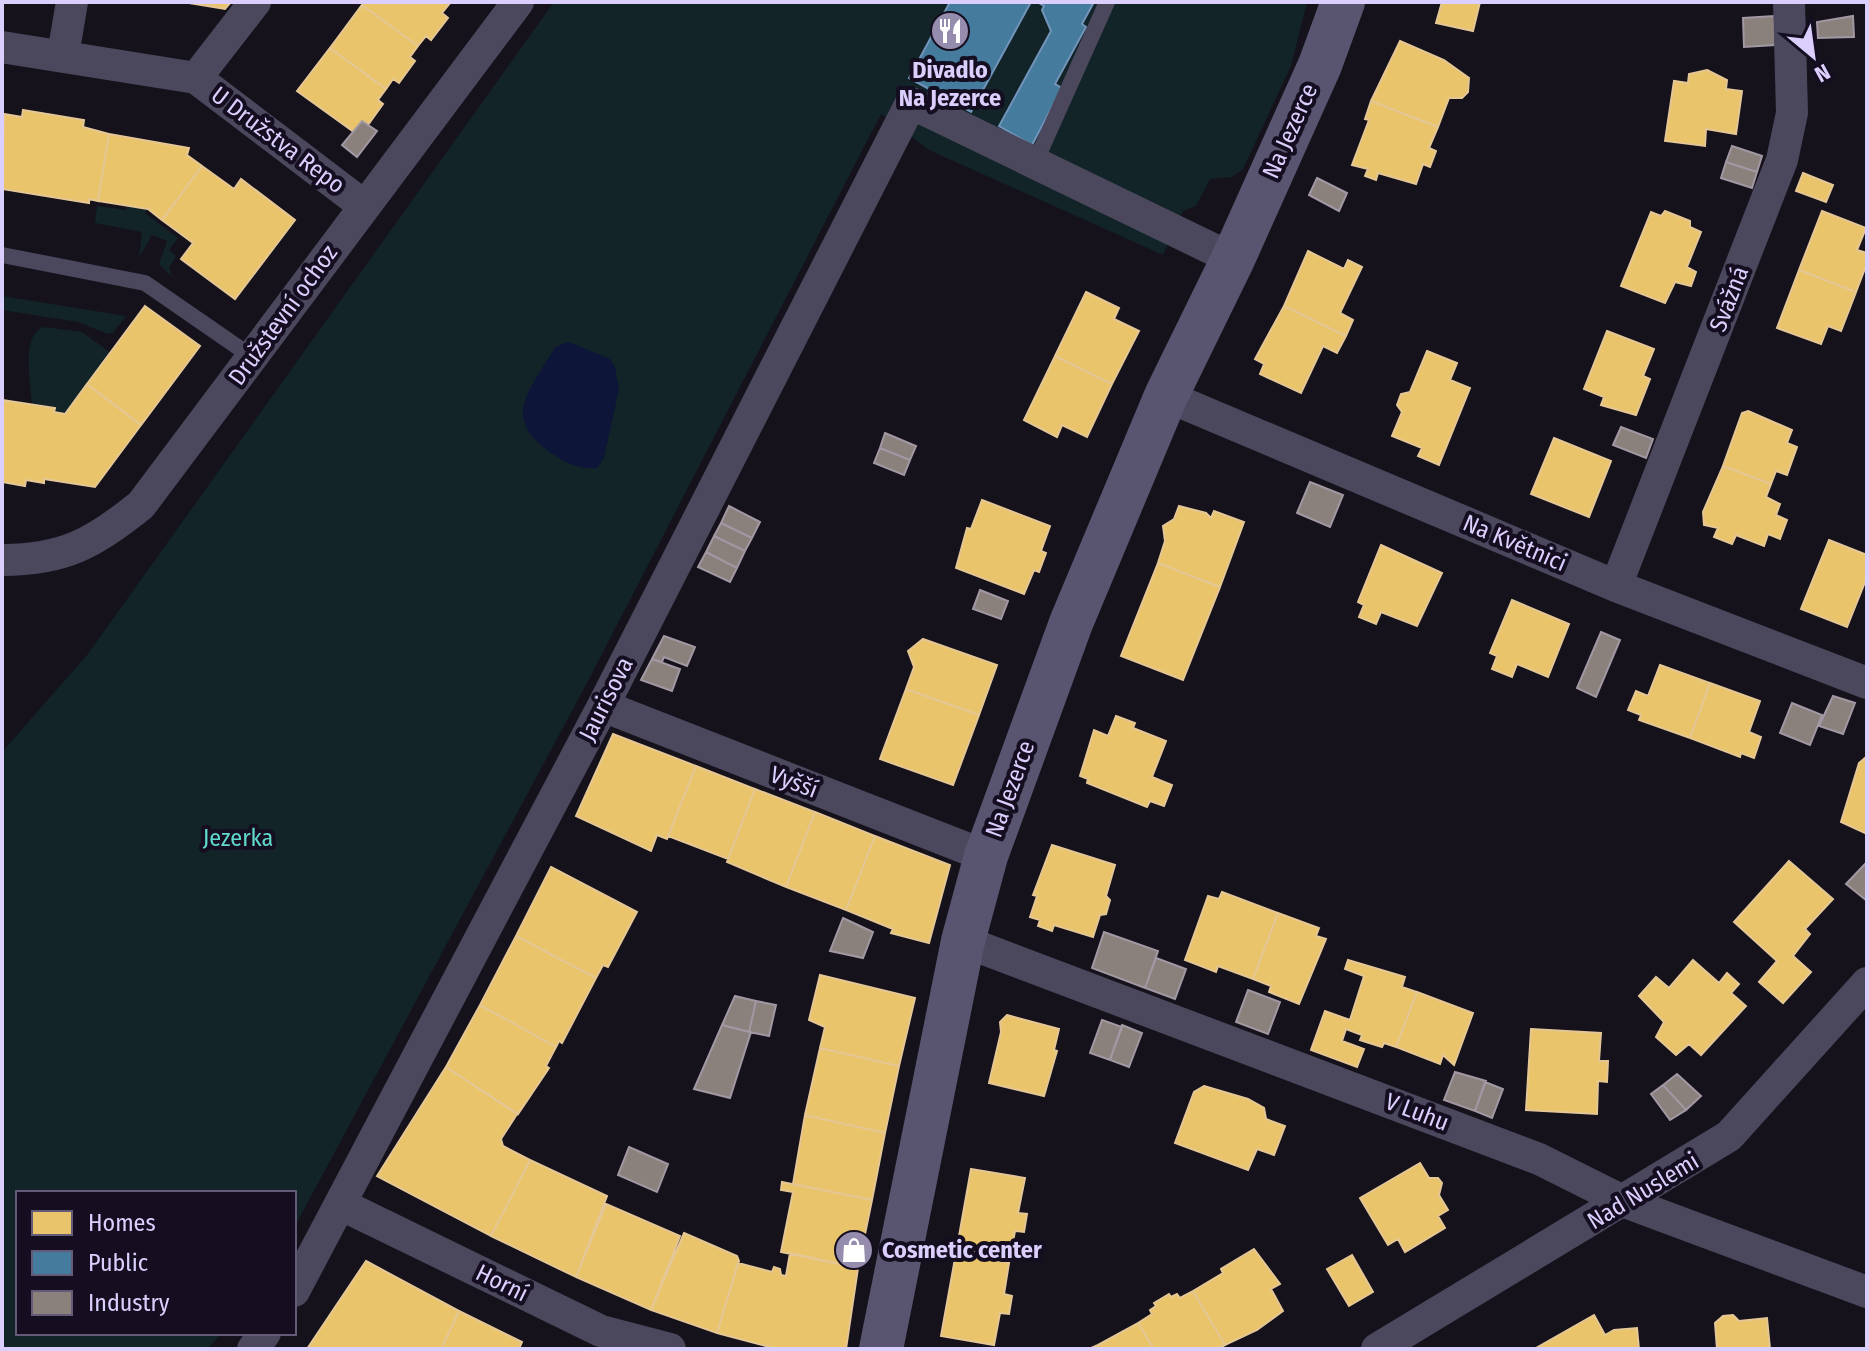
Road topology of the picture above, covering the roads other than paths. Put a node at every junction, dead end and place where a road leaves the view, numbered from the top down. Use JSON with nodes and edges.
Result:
{"nodes":[{"id":1,"x":72,"y":2,"type":"edge"},
{"id":2,"x":255,"y":2,"type":"edge"},
{"id":3,"x":518,"y":2,"type":"edge"},
{"id":4,"x":1107,"y":2,"type":"edge"},
{"id":5,"x":1343,"y":2,"type":"edge"},
{"id":6,"x":1789,"y":2,"type":"edge"},
{"id":7,"x":2,"y":47,"type":"edge"},
{"id":8,"x":63,"y":55,"type":"junction"},
{"id":9,"x":196,"y":78,"type":"junction"},
{"id":10,"x":1035,"y":163,"type":"junction"},
{"id":11,"x":363,"y":205,"type":"junction"},
{"id":12,"x":2,"y":255,"type":"edge"},
{"id":13,"x":1233,"y":259,"type":"junction"},
{"id":14,"x":252,"y":357,"type":"junction"},
{"id":15,"x":1166,"y":396,"type":"junction"},
{"id":16,"x":2,"y":560,"type":"edge"},
{"id":17,"x":1616,"y":586,"type":"junction"},
{"id":18,"x":1867,"y":683,"type":"edge"},
{"id":19,"x":603,"y":706,"type":"junction"},
{"id":20,"x":986,"y":856,"type":"junction"},
{"id":21,"x":963,"y":941,"type":"junction"},
{"id":22,"x":1867,"y":983,"type":"edge"},
{"id":23,"x":1625,"y":1202,"type":"junction"},
{"id":24,"x":340,"y":1204,"type":"junction"},
{"id":25,"x":296,"y":1287,"type":"edge"},
{"id":26,"x":1867,"y":1292,"type":"edge"},
{"id":27,"x":670,"y":1349,"type":"edge"},
{"id":28,"x":881,"y":1349,"type":"edge"},
{"id":29,"x":1377,"y":1349,"type":"edge"}],
"edges":[{"from":1,"to":8,"type":"street"},
{"from":2,"to":9,"type":"street"},
{"from":3,"to":11,"type":"street","name":"Družstevní ochoz"},
{"from":4,"to":10,"type":"lane"},
{"from":5,"to":13,"type":"street","name":"Na Jezerce"},
{"from":6,"to":17,"type":"street","name":"Svážná"},
{"from":7,"to":8,"type":"street","name":"U Družstva Repo"},
{"from":8,"to":9,"type":"street","name":"U Družstva Repo"},
{"from":9,"to":11,"type":"street","name":"U Družstva Repo"},
{"from":10,"to":13,"type":"street"},
{"from":10,"to":19,"type":"street","name":"Jaurisova"},
{"from":11,"to":14,"type":"street","name":"Družstevní ochoz"},
{"from":12,"to":14,"type":"lane"},
{"from":13,"to":15,"type":"street","name":"Na Jezerce"},
{"from":14,"to":16,"type":"street","name":"Družstevní ochoz"},
{"from":15,"to":17,"type":"street","name":"Na Květnici"},
{"from":15,"to":20,"type":"street","name":"Na Jezerce"},
{"from":17,"to":18,"type":"street","name":"Na Květnici"},
{"from":19,"to":20,"type":"street","name":"Vyšší"},
{"from":19,"to":24,"type":"street","name":"Jaurisova"},
{"from":20,"to":21,"type":"street","name":"Na Jezerce"},
{"from":21,"to":23,"type":"street","name":"V Luhu"},
{"from":21,"to":28,"type":"street","name":"Na Jezerce"},
{"from":22,"to":23,"type":"street","name":"Nad Nuslemi"},
{"from":23,"to":26,"type":"street","name":"V Luhu"},
{"from":23,"to":29,"type":"street","name":"Nad Nuslemi"},
{"from":24,"to":25,"type":"street","name":"Jaurisova"},
{"from":24,"to":27,"type":"street","name":"Horní"}]}
